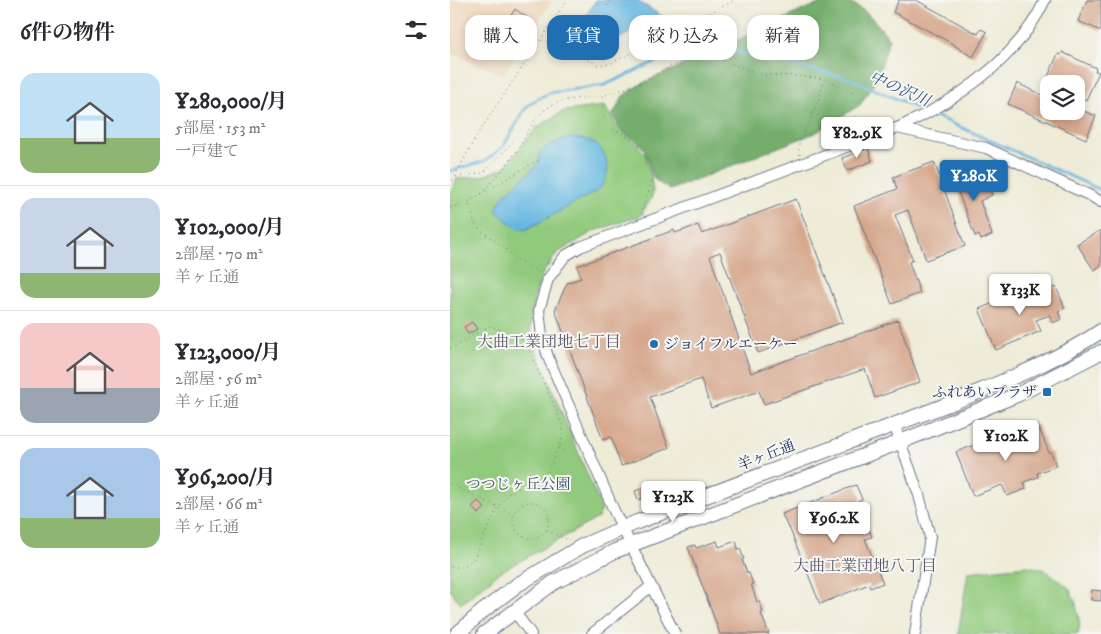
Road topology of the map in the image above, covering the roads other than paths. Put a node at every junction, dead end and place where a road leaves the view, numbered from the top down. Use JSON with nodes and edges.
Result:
{"nodes":[{"id":1,"x":1045,"y":0,"type":"edge"},
{"id":2,"x":897,"y":128,"type":"junction"},
{"id":3,"x":1101,"y":202,"type":"edge"},
{"id":4,"x":1101,"y":331,"type":"edge"},
{"id":5,"x":1101,"y":352,"type":"edge"},
{"id":6,"x":894,"y":424,"type":"junction"},
{"id":7,"x":900,"y":442,"type":"junction"},
{"id":8,"x":622,"y":528,"type":"junction"},
{"id":9,"x":630,"y":545,"type":"junction"},
{"id":10,"x":650,"y":587,"type":"junction"},
{"id":11,"x":514,"y":611,"type":"junction"},
{"id":12,"x":457,"y":634,"type":"edge"},
{"id":13,"x":484,"y":634,"type":"edge"},
{"id":14,"x":531,"y":634,"type":"edge"},
{"id":15,"x":592,"y":634,"type":"edge"},
{"id":16,"x":675,"y":634,"type":"edge"},
{"id":17,"x":916,"y":634,"type":"edge"}],
"edges":[{"from":1,"to":2,"type":"street"},
{"from":2,"to":3,"type":"street"},
{"from":2,"to":8,"type":"street"},
{"from":4,"to":6,"type":"main road","name":"羊ヶ丘通"},
{"from":5,"to":7,"type":"main road"},
{"from":6,"to":7,"type":"street"},
{"from":6,"to":8,"type":"main road","name":"羊ヶ丘通"},
{"from":7,"to":9,"type":"main road"},
{"from":7,"to":17,"type":"street"},
{"from":8,"to":9,"type":"street"},
{"from":8,"to":12,"type":"main road","name":"羊ヶ丘通"},
{"from":9,"to":10,"type":"street"},
{"from":9,"to":11,"type":"main road"},
{"from":10,"to":15,"type":"street"},
{"from":10,"to":16,"type":"street"},
{"from":11,"to":13,"type":"main road"},
{"from":11,"to":14,"type":"street"}]}
